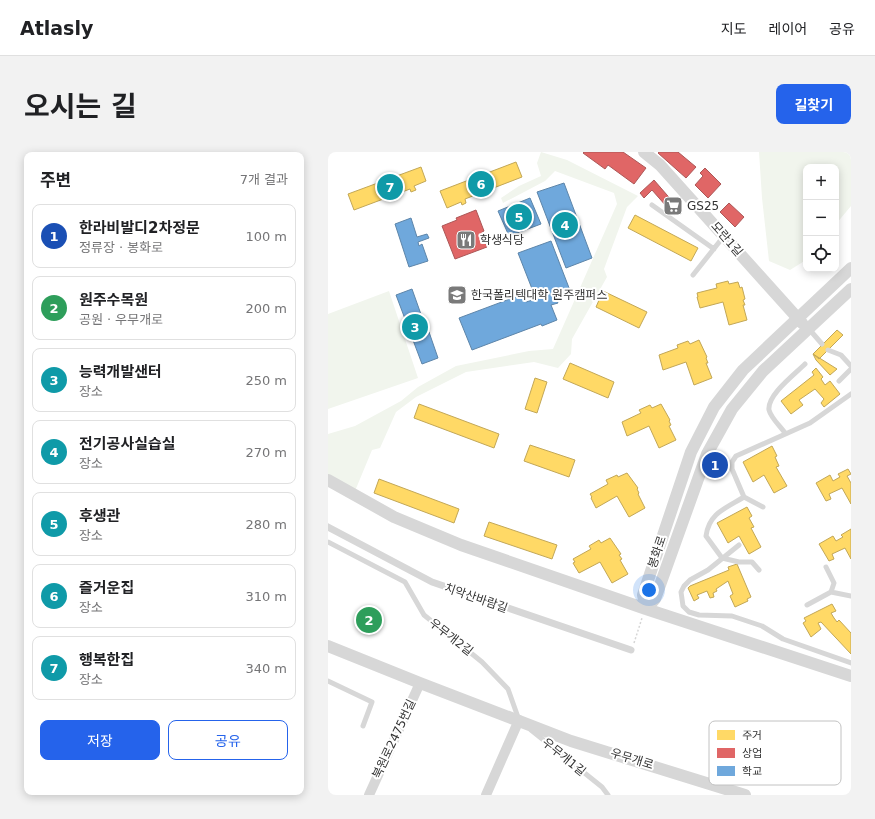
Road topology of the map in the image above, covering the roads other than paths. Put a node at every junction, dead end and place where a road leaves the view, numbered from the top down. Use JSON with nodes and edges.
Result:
{"nodes":[{"id":1,"x":644,"y":152,"type":"edge"},
{"id":2,"x":652,"y":205,"type":"dead end"},
{"id":3,"x":724,"y":235,"type":"junction"},
{"id":4,"x":714,"y":249,"type":"junction"},
{"id":5,"x":851,"y":268,"type":"edge"},
{"id":6,"x":693,"y":274,"type":"dead end"},
{"id":7,"x":851,"y":289,"type":"edge"},
{"id":8,"x":796,"y":318,"type":"junction"},
{"id":9,"x":809,"y":329,"type":"junction"},
{"id":10,"x":822,"y":344,"type":"dead end"},
{"id":11,"x":828,"y":350,"type":"dead end"},
{"id":12,"x":805,"y":364,"type":"dead end"},
{"id":13,"x":851,"y":366,"type":"edge"},
{"id":14,"x":851,"y":369,"type":"edge"},
{"id":15,"x":839,"y":381,"type":"dead end"},
{"id":16,"x":851,"y":394,"type":"edge"},
{"id":17,"x":785,"y":433,"type":"junction"},
{"id":18,"x":328,"y":480,"type":"edge"},
{"id":19,"x":744,"y":497,"type":"junction"},
{"id":20,"x":763,"y":507,"type":"dead end"},
{"id":21,"x":328,"y":527,"type":"edge"},
{"id":22,"x":328,"y":542,"type":"edge"},
{"id":23,"x":739,"y":546,"type":"dead end"},
{"id":24,"x":722,"y":558,"type":"junction"},
{"id":25,"x":826,"y":567,"type":"dead end"},
{"id":26,"x":759,"y":570,"type":"dead end"},
{"id":27,"x":831,"y":592,"type":"junction"},
{"id":28,"x":851,"y":596,"type":"edge"},
{"id":29,"x":808,"y":605,"type":"dead end"},
{"id":30,"x":646,"y":609,"type":"junction"},
{"id":31,"x":329,"y":648,"type":"edge"},
{"id":32,"x":631,"y":650,"type":"road end"},
{"id":33,"x":851,"y":663,"type":"edge"},
{"id":34,"x":851,"y":676,"type":"edge"},
{"id":35,"x":328,"y":681,"type":"edge"},
{"id":36,"x":420,"y":683,"type":"junction"},
{"id":37,"x":519,"y":720,"type":"junction"},
{"id":38,"x":363,"y":726,"type":"dead end"},
{"id":39,"x":709,"y":784,"type":"edge"},
{"id":40,"x":713,"y":785,"type":"edge"},
{"id":41,"x":369,"y":795,"type":"edge"},
{"id":42,"x":486,"y":795,"type":"edge"},
{"id":43,"x":608,"y":795,"type":"edge"},
{"id":44,"x":745,"y":795,"type":"edge"}],
"edges":[{"from":1,"to":3,"type":"street","name":"모란1길"},
{"from":2,"to":4,"type":"lane"},
{"from":3,"to":4,"type":"lane"},
{"from":3,"to":8,"type":"street","name":"모란1길"},
{"from":4,"to":6,"type":"lane"},
{"from":5,"to":8,"type":"street","name":"봉화로"},
{"from":7,"to":9,"type":"street","name":"봉화로"},
{"from":8,"to":9,"type":"street","name":"모란1길"},
{"from":8,"to":30,"type":"street","name":"봉화로"},
{"from":9,"to":10,"type":"lane"},
{"from":9,"to":30,"type":"street","name":"봉화로"},
{"from":11,"to":13,"type":"lane"},
{"from":12,"to":17,"type":"lane"},
{"from":14,"to":15,"type":"lane"},
{"from":16,"to":17,"type":"lane"},
{"from":17,"to":19,"type":"lane"},
{"from":18,"to":30,"type":"street"},
{"from":19,"to":20,"type":"lane"},
{"from":19,"to":24,"type":"lane"},
{"from":21,"to":32,"type":"street","name":"치악산바람길"},
{"from":22,"to":37,"type":"lane","name":"우무개2길"},
{"from":23,"to":24,"type":"lane"},
{"from":24,"to":26,"type":"lane"},
{"from":24,"to":33,"type":"lane"},
{"from":25,"to":27,"type":"lane"},
{"from":27,"to":28,"type":"lane"},
{"from":27,"to":29,"type":"lane"},
{"from":30,"to":34,"type":"street"},
{"from":31,"to":36,"type":"street","name":"우무개로"},
{"from":35,"to":38,"type":"lane"},
{"from":36,"to":37,"type":"street","name":"우무개로"},
{"from":36,"to":41,"type":"street","name":"북원로2475번길"},
{"from":37,"to":39,"type":"street","name":"우무개로"},
{"from":37,"to":42,"type":"street"},
{"from":37,"to":43,"type":"lane","name":"우무개1길"},
{"from":40,"to":44,"type":"street","name":"우무개로"}]}
